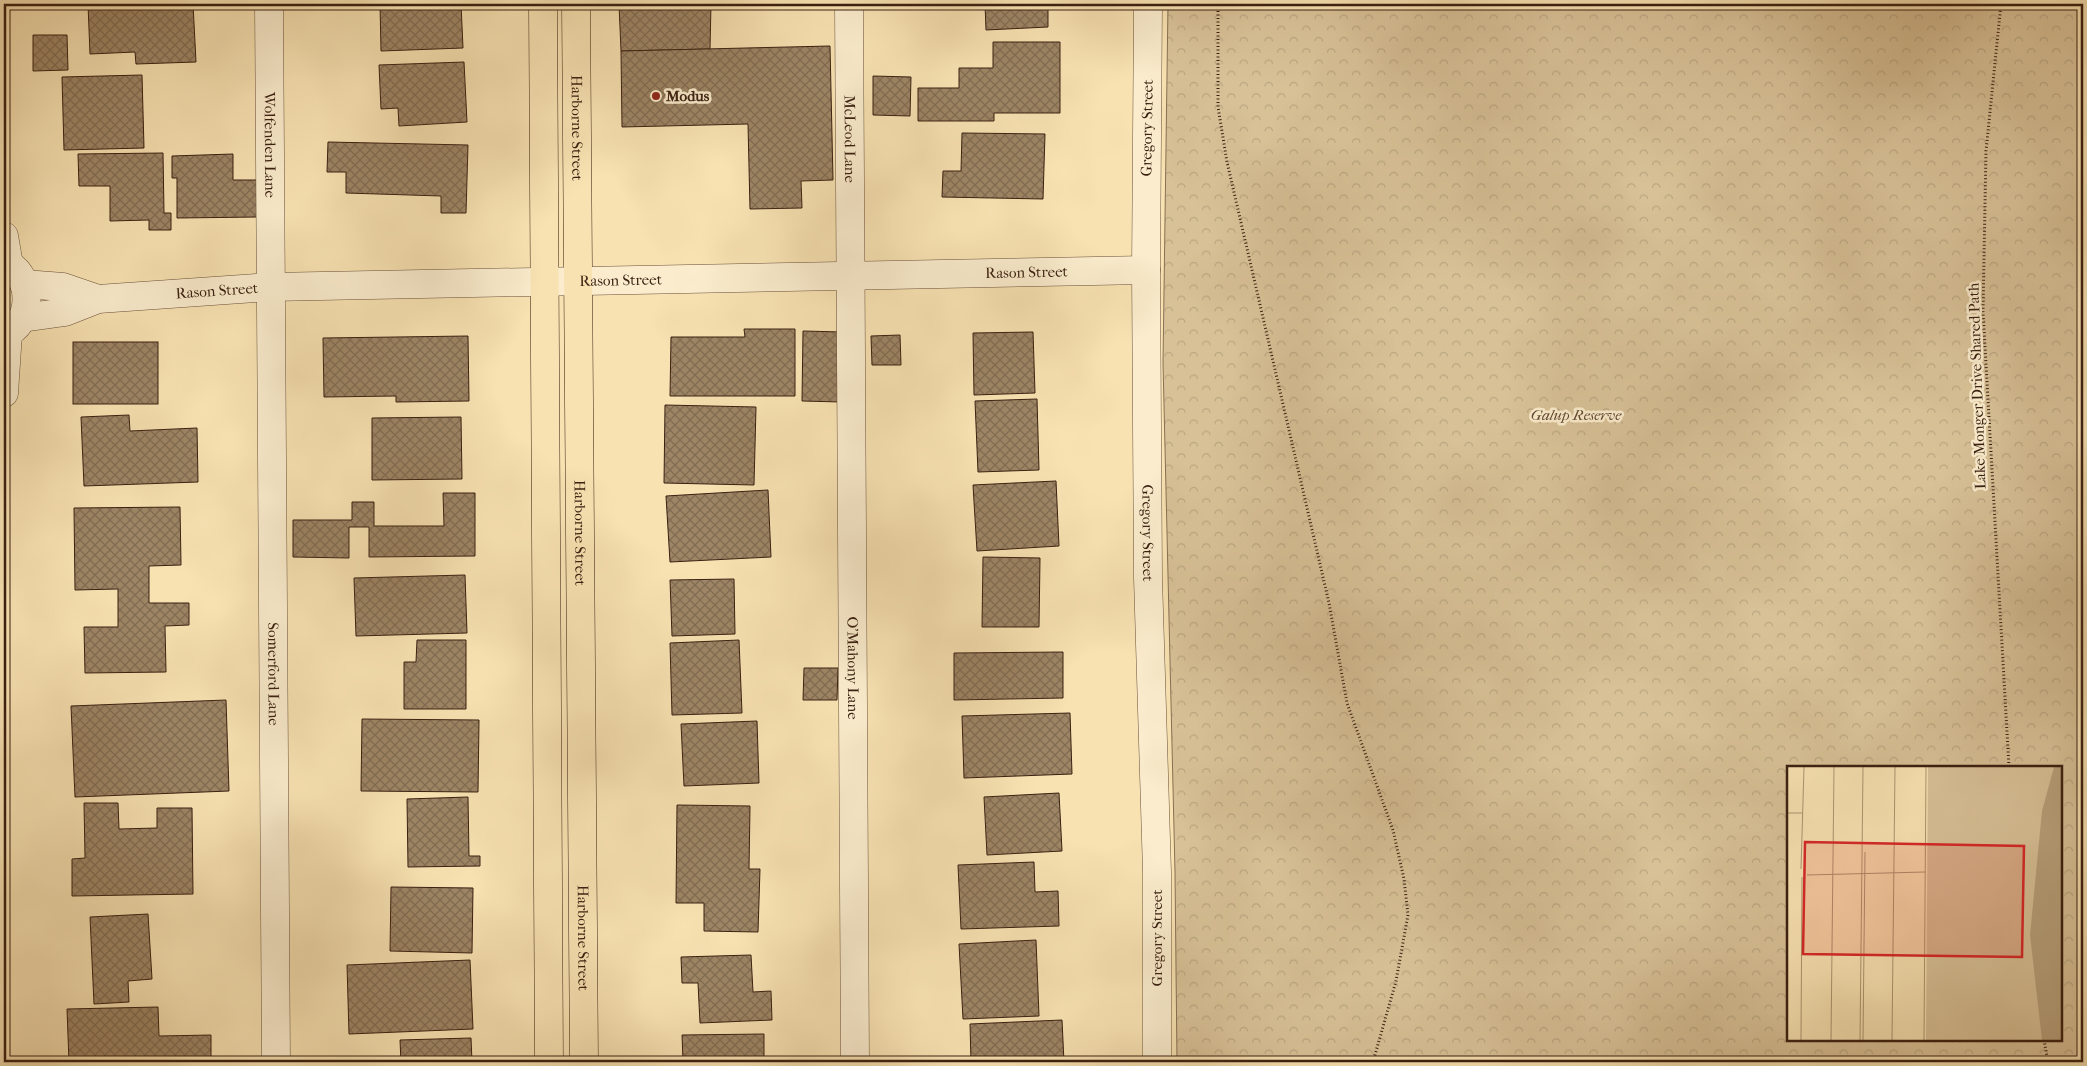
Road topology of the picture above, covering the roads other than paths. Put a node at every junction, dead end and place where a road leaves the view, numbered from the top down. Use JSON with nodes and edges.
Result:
{"nodes":[{"id":1,"x":269,"y":4,"type":"edge"},
{"id":2,"x":543,"y":4,"type":"edge"},
{"id":3,"x":576,"y":4,"type":"edge"},
{"id":4,"x":849,"y":4,"type":"edge"},
{"id":5,"x":1148,"y":4,"type":"edge"},
{"id":6,"x":4,"y":236,"type":"edge"},
{"id":7,"x":1146,"y":270,"type":"junction"},
{"id":8,"x":12,"y":271,"type":"edge"},
{"id":9,"x":851,"y":274,"type":"junction"},
{"id":10,"x":578,"y":280,"type":"junction"},
{"id":11,"x":545,"y":281,"type":"junction"},
{"id":12,"x":270,"y":287,"type":"junction"},
{"id":13,"x":98,"y":299,"type":"junction"},
{"id":14,"x":11,"y":328,"type":"edge"},
{"id":15,"x":4,"y":392,"type":"edge"},
{"id":16,"x":276,"y":1062,"type":"edge"},
{"id":17,"x":549,"y":1062,"type":"edge"},
{"id":18,"x":584,"y":1062,"type":"edge"},
{"id":19,"x":855,"y":1062,"type":"edge"},
{"id":20,"x":1157,"y":1062,"type":"edge"}],
"edges":[{"from":1,"to":12,"type":"street","name":"Wolfenden Lane"},
{"from":2,"to":11,"type":"main road"},
{"from":3,"to":10,"type":"main road","name":"Harborne Street"},
{"from":4,"to":9,"type":"street","name":"McLeod Lane"},
{"from":5,"to":7,"type":"street","name":"Gregory Street"},
{"from":6,"to":8,"type":"street"},
{"from":7,"to":9,"type":"street","name":"Rason Street"},
{"from":7,"to":20,"type":"street","name":"Gregory Street"},
{"from":8,"to":13,"type":"street","name":"Rason Street"},
{"from":8,"to":14,"type":"street"},
{"from":9,"to":10,"type":"street","name":"Rason Street"},
{"from":9,"to":19,"type":"street","name":"O'Mahony Lane"},
{"from":10,"to":11,"type":"street","name":"Rason Street"},
{"from":10,"to":18,"type":"main road","name":"Harborne Street"},
{"from":11,"to":12,"type":"street","name":"Rason Street"},
{"from":11,"to":17,"type":"main road"},
{"from":12,"to":13,"type":"street","name":"Rason Street"},
{"from":12,"to":16,"type":"street","name":"Somerford Lane"},
{"from":13,"to":14,"type":"street","name":"Rason Street"},
{"from":14,"to":15,"type":"street"}]}
